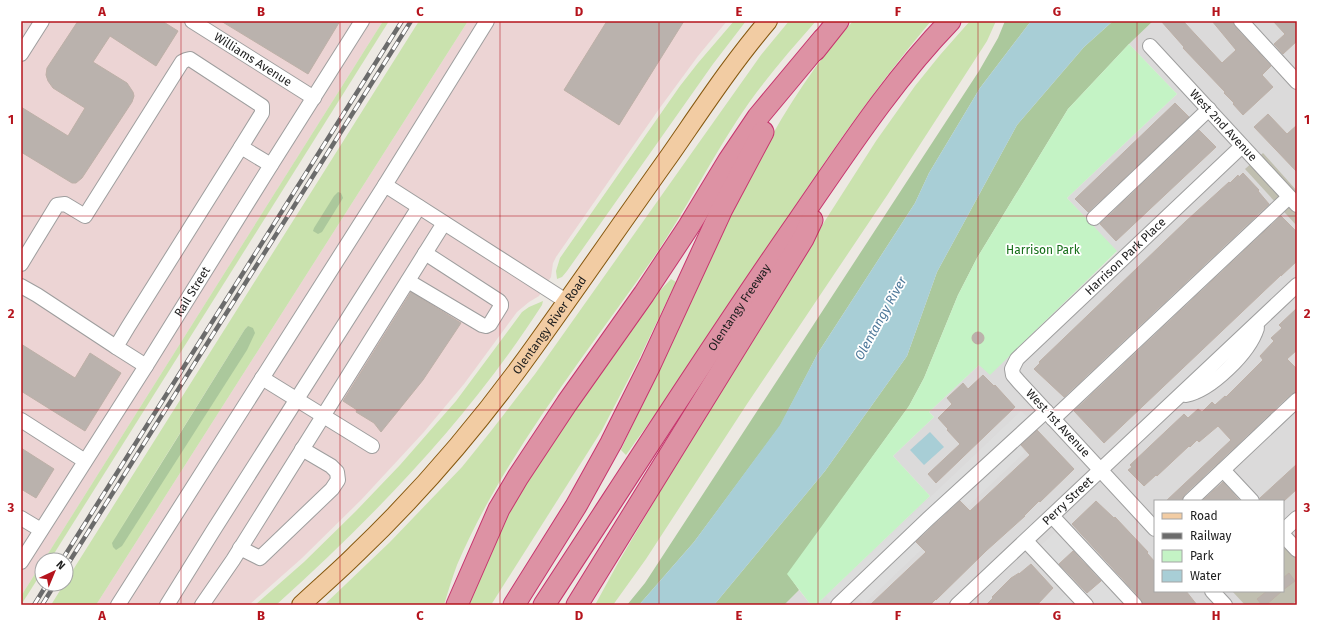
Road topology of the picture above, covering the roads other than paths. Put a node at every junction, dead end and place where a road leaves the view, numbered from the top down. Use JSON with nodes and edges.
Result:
{"nodes":[{"id":1,"x":42,"y":21,"type":"edge"},
{"id":2,"x":192,"y":21,"type":"edge"},
{"id":3,"x":362,"y":21,"type":"edge"},
{"id":4,"x":487,"y":21,"type":"edge"},
{"id":5,"x":768,"y":21,"type":"edge"},
{"id":6,"x":838,"y":21,"type":"edge"},
{"id":7,"x":950,"y":21,"type":"edge"},
{"id":8,"x":1241,"y":21,"type":"edge"},
{"id":9,"x":823,"y":39,"type":"junction"},
{"id":10,"x":1150,"y":46,"type":"dead end"},
{"id":11,"x":21,"y":54,"type":"edge"},
{"id":12,"x":1297,"y":82,"type":"edge"},
{"id":13,"x":314,"y":98,"type":"junction"},
{"id":14,"x":1209,"y":109,"type":"junction"},
{"id":15,"x":1242,"y":146,"type":"junction"},
{"id":16,"x":241,"y":147,"type":"junction"},
{"id":17,"x":845,"y":153,"type":"junction"},
{"id":18,"x":271,"y":165,"type":"junction"},
{"id":19,"x":385,"y":185,"type":"junction"},
{"id":20,"x":1293,"y":201,"type":"edge"},
{"id":21,"x":419,"y":207,"type":"junction"},
{"id":22,"x":1094,"y":218,"type":"dead end"},
{"id":23,"x":444,"y":223,"type":"junction"},
{"id":24,"x":425,"y":253,"type":"junction"},
{"id":25,"x":21,"y":264,"type":"edge"},
{"id":26,"x":408,"y":281,"type":"junction"},
{"id":27,"x":1297,"y":285,"type":"edge"},
{"id":28,"x":21,"y":286,"type":"edge"},
{"id":29,"x":566,"y":301,"type":"junction"},
{"id":30,"x":116,"y":347,"type":"junction"},
{"id":31,"x":146,"y":366,"type":"junction"},
{"id":32,"x":1012,"y":369,"type":"joint"},
{"id":33,"x":262,"y":378,"type":"junction"},
{"id":34,"x":297,"y":399,"type":"junction"},
{"id":35,"x":1297,"y":400,"type":"edge"},
{"id":36,"x":1049,"y":415,"type":"junction"},
{"id":37,"x":324,"y":416,"type":"junction"},
{"id":38,"x":21,"y":420,"type":"edge"},
{"id":39,"x":372,"y":446,"type":"dead end"},
{"id":40,"x":302,"y":449,"type":"junction"},
{"id":41,"x":85,"y":461,"type":"junction"},
{"id":42,"x":1101,"y":470,"type":"junction"},
{"id":43,"x":1223,"y":470,"type":"junction"},
{"id":44,"x":1191,"y":500,"type":"edge"},
{"id":45,"x":1251,"y":500,"type":"edge"},
{"id":46,"x":576,"y":506,"type":"junction"},
{"id":47,"x":1052,"y":516,"type":"junction"},
{"id":48,"x":21,"y":518,"type":"edge"},
{"id":49,"x":1297,"y":518,"type":"edge"},
{"id":50,"x":1154,"y":529,"type":"edge"},
{"id":51,"x":41,"y":530,"type":"junction"},
{"id":52,"x":1284,"y":530,"type":"edge"},
{"id":53,"x":1284,"y":536,"type":"edge"},
{"id":54,"x":1026,"y":541,"type":"junction"},
{"id":55,"x":240,"y":548,"type":"junction"},
{"id":56,"x":1297,"y":550,"type":"edge"},
{"id":57,"x":21,"y":562,"type":"edge"},
{"id":58,"x":1216,"y":592,"type":"edge"},
{"id":59,"x":580,"y":601,"type":"edge"},
{"id":60,"x":1081,"y":603,"type":"edge"},
{"id":61,"x":118,"y":605,"type":"edge"},
{"id":62,"x":167,"y":605,"type":"edge"},
{"id":63,"x":202,"y":605,"type":"edge"},
{"id":64,"x":301,"y":605,"type":"edge"},
{"id":65,"x":457,"y":605,"type":"edge"},
{"id":66,"x":500,"y":605,"type":"edge"},
{"id":67,"x":514,"y":605,"type":"edge"},
{"id":68,"x":544,"y":605,"type":"edge"},
{"id":69,"x":838,"y":605,"type":"edge"},
{"id":70,"x":957,"y":605,"type":"edge"},
{"id":71,"x":1135,"y":605,"type":"edge"},
{"id":72,"x":1225,"y":605,"type":"edge"}],
"edges":[{"from":1,"to":11,"type":"street"},
{"from":2,"to":13,"type":"street","name":"Williams Avenue"},
{"from":3,"to":13,"type":"street","name":"Rail Street"},
{"from":4,"to":19,"type":"street"},
{"from":5,"to":29,"type":"main road","name":"Olentangy River Road"},
{"from":6,"to":9,"type":"highway"},
{"from":7,"to":17,"type":"highway","name":"Olentangy Freeway"},
{"from":8,"to":12,"type":"street"},
{"from":9,"to":46,"type":"highway"},
{"from":9,"to":65,"type":"highway"},
{"from":10,"to":14,"type":"street","name":"West 2nd Avenue"},
{"from":13,"to":18,"type":"street","name":"Rail Street"},
{"from":14,"to":15,"type":"street","name":"West 2nd Avenue"},
{"from":14,"to":22,"type":"street"},
{"from":15,"to":20,"type":"street","name":"West 2nd Avenue"},
{"from":15,"to":32,"type":"street","name":"Harrison Park Place"},
{"from":16,"to":18,"type":"street"},
{"from":16,"to":25,"type":"street"},
{"from":16,"to":30,"type":"street"},
{"from":17,"to":59,"type":"highway"},
{"from":17,"to":68,"type":"highway","name":"Olentangy Freeway"},
{"from":18,"to":31,"type":"street","name":"Rail Street"},
{"from":19,"to":21,"type":"street"},
{"from":19,"to":33,"type":"street"},
{"from":20,"to":36,"type":"street"},
{"from":21,"to":23,"type":"street"},
{"from":21,"to":34,"type":"street"},
{"from":23,"to":24,"type":"street"},
{"from":23,"to":29,"type":"street"},
{"from":24,"to":26,"type":"street"},
{"from":24,"to":26,"type":"street"},
{"from":26,"to":37,"type":"street"},
{"from":27,"to":42,"type":"street","name":"Perry Street"},
{"from":28,"to":30,"type":"street"},
{"from":29,"to":64,"type":"main road","name":"Olentangy River Road"},
{"from":30,"to":31,"type":"street"},
{"from":31,"to":41,"type":"street","name":"Rail Street"},
{"from":32,"to":36,"type":"street","name":"West 1st Avenue"},
{"from":33,"to":34,"type":"street"},
{"from":33,"to":61,"type":"street"},
{"from":34,"to":37,"type":"street"},
{"from":34,"to":62,"type":"street"},
{"from":35,"to":43,"type":"street"},
{"from":36,"to":42,"type":"street","name":"West 1st Avenue"},
{"from":36,"to":69,"type":"street"},
{"from":37,"to":39,"type":"street"},
{"from":37,"to":40,"type":"street"},
{"from":38,"to":41,"type":"street"},
{"from":40,"to":55,"type":"street"},
{"from":40,"to":55,"type":"street"},
{"from":41,"to":51,"type":"street","name":"Rail Street"},
{"from":42,"to":47,"type":"street","name":"Perry Street"},
{"from":42,"to":50,"type":"street","name":"West 1st Avenue"},
{"from":43,"to":44,"type":"street"},
{"from":43,"to":45,"type":"street"},
{"from":46,"to":66,"type":"highway"},
{"from":46,"to":67,"type":"highway"},
{"from":47,"to":54,"type":"street","name":"Perry Street"},
{"from":47,"to":71,"type":"street"},
{"from":48,"to":51,"type":"street"},
{"from":49,"to":52,"type":"street"},
{"from":51,"to":57,"type":"street","name":"Rail Street"},
{"from":53,"to":56,"type":"street"},
{"from":54,"to":60,"type":"street"},
{"from":54,"to":70,"type":"street","name":"Perry Street"},
{"from":55,"to":63,"type":"street"},
{"from":58,"to":72,"type":"street"}]}
